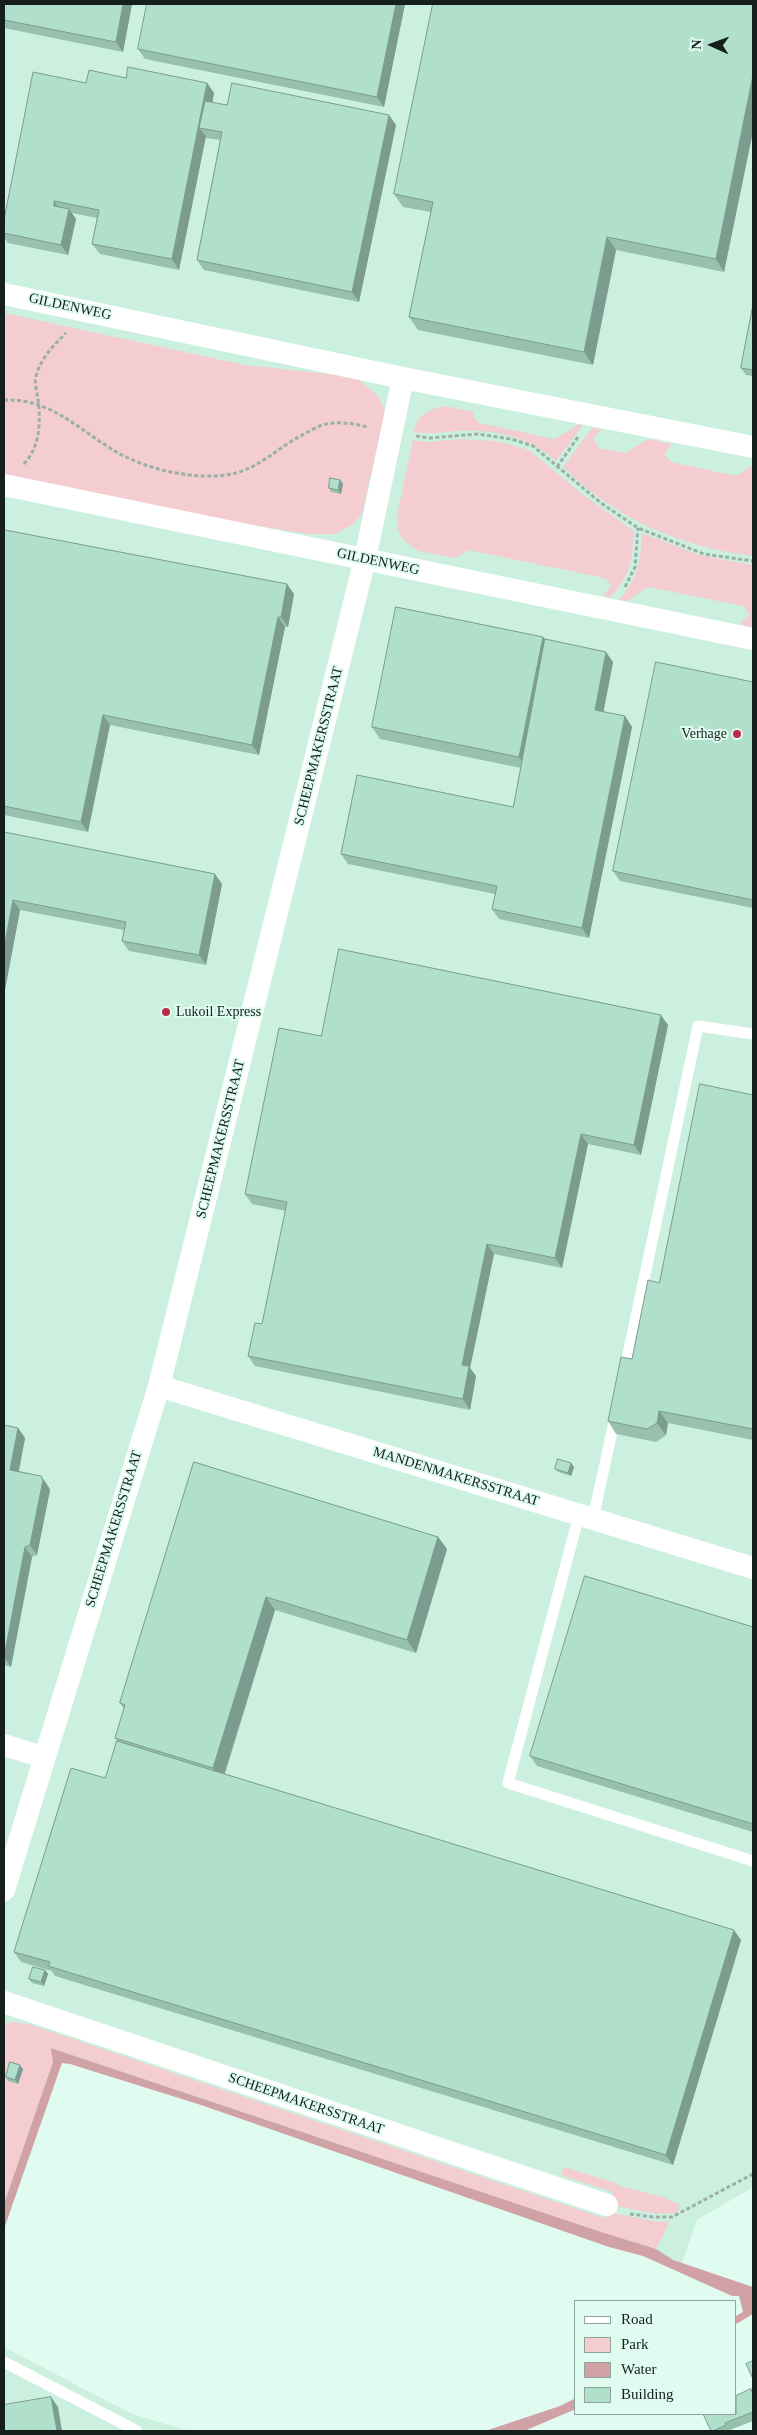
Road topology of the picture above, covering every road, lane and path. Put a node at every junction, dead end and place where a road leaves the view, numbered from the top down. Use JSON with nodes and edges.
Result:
{"nodes":[{"id":1,"x":4,"y":294,"type":"edge"},
{"id":2,"x":93,"y":312,"type":"junction"},
{"id":3,"x":403,"y":378,"type":"junction"},
{"id":4,"x":594,"y":414,"type":"junction"},
{"id":5,"x":753,"y":446,"type":"edge"},
{"id":6,"x":557,"y":467,"type":"dead end"},
{"id":7,"x":4,"y":485,"type":"edge"},
{"id":8,"x":638,"y":528,"type":"dead end"},
{"id":9,"x":365,"y":559,"type":"junction"},
{"id":10,"x":608,"y":609,"type":"junction"},
{"id":11,"x":753,"y":639,"type":"edge"},
{"id":12,"x":753,"y":1034,"type":"edge"},
{"id":13,"x":622,"y":1384,"type":"edge"},
{"id":14,"x":159,"y":1386,"type":"junction"},
{"id":15,"x":618,"y":1403,"type":"edge"},
{"id":16,"x":586,"y":1517,"type":"junction"},
{"id":17,"x":753,"y":1568,"type":"edge"},
{"id":18,"x":4,"y":1745,"type":"edge"},
{"id":19,"x":43,"y":1757,"type":"junction"},
{"id":20,"x":753,"y":1861,"type":"edge"},
{"id":21,"x":4,"y":1890,"type":"edge"},
{"id":22,"x":4,"y":2002,"type":"edge"},
{"id":23,"x":753,"y":2174,"type":"edge"},
{"id":24,"x":608,"y":2205,"type":"joint"},
{"id":25,"x":4,"y":2362,"type":"edge"},
{"id":26,"x":136,"y":2431,"type":"edge"}],
"edges":[{"from":1,"to":2,"type":"street","name":"GILDENWEG"},
{"from":2,"to":3,"type":"street","name":"GILDENWEG"},
{"from":2,"to":7,"type":"path"},
{"from":3,"to":4,"type":"street","name":"GILDENWEG"},
{"from":3,"to":9,"type":"street","name":"SCHEEPMAKERSSTRAAT"},
{"from":4,"to":5,"type":"street","name":"GILDENWEG"},
{"from":4,"to":6,"type":"path"},
{"from":7,"to":9,"type":"street","name":"GILDENWEG"},
{"from":8,"to":10,"type":"path"},
{"from":9,"to":10,"type":"street","name":"GILDENWEG"},
{"from":9,"to":14,"type":"street","name":"SCHEEPMAKERSSTRAAT"},
{"from":10,"to":11,"type":"street","name":"GILDENWEG"},
{"from":12,"to":13,"type":"lane"},
{"from":14,"to":16,"type":"street","name":"MANDENMAKERSSTRAAT"},
{"from":14,"to":19,"type":"street","name":"SCHEEPMAKERSSTRAAT"},
{"from":15,"to":16,"type":"lane"},
{"from":16,"to":17,"type":"street","name":"MANDENMAKERSSTRAAT"},
{"from":16,"to":20,"type":"lane"},
{"from":18,"to":19,"type":"street"},
{"from":19,"to":21,"type":"street","name":"SCHEEPMAKERSSTRAAT"},
{"from":22,"to":24,"type":"street","name":"SCHEEPMAKERSSTRAAT"},
{"from":23,"to":24,"type":"path"},
{"from":25,"to":26,"type":"lane"}]}
